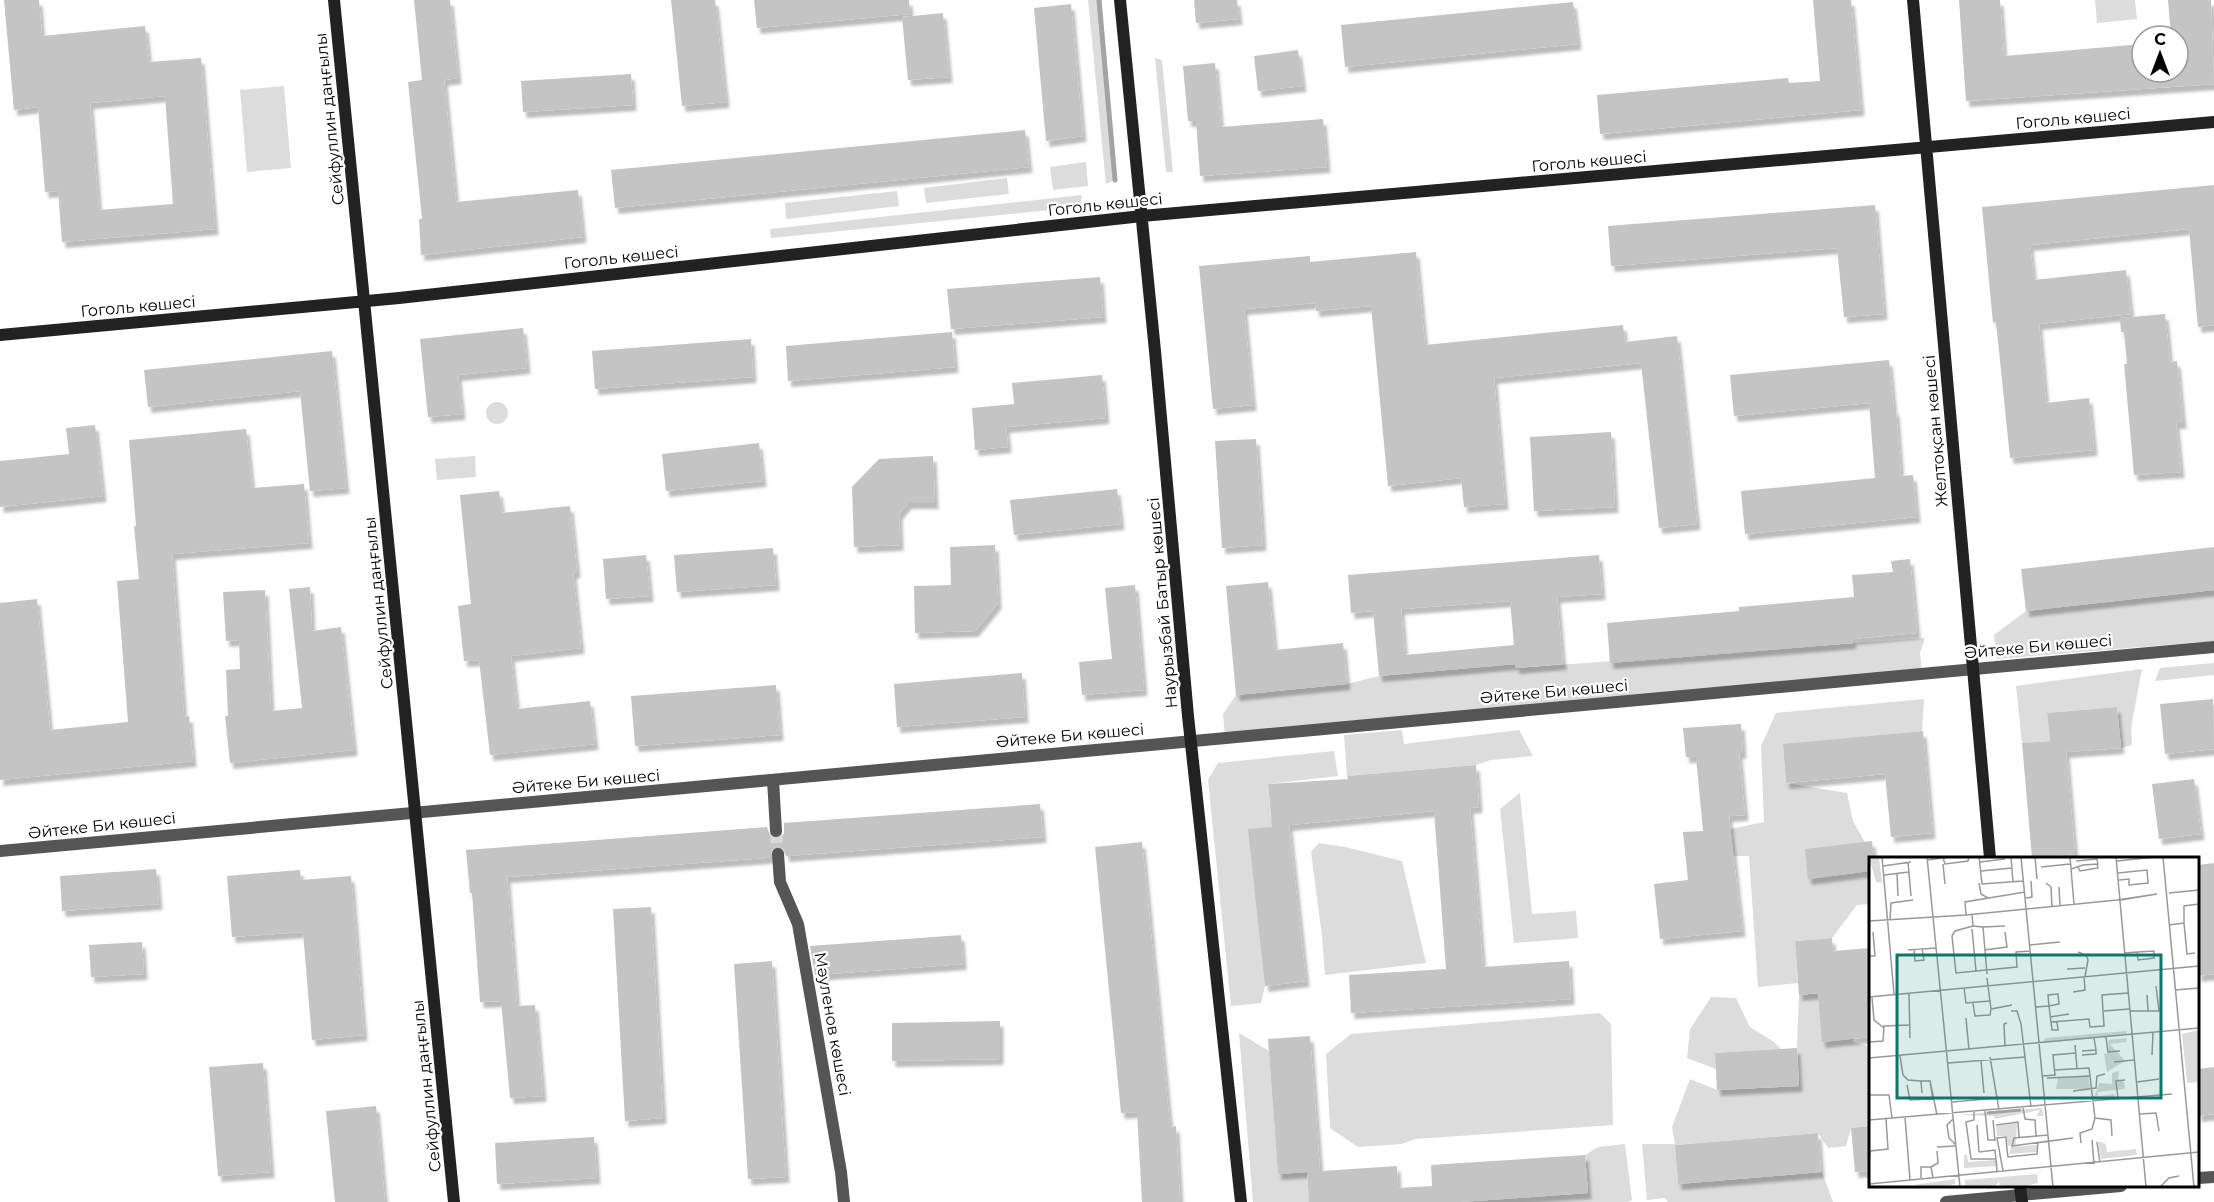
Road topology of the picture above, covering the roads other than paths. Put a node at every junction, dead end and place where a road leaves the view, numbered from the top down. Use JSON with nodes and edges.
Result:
{"nodes":[{"id":1,"x":334,"y":0,"type":"edge"},
{"id":2,"x":1120,"y":0,"type":"edge"},
{"id":3,"x":1913,"y":0,"type":"edge"},
{"id":4,"x":2214,"y":123,"type":"edge"},
{"id":5,"x":1926,"y":148,"type":"junction"},
{"id":6,"x":1142,"y":216,"type":"junction"},
{"id":7,"x":364,"y":301,"type":"junction"},
{"id":8,"x":0,"y":335,"type":"edge"},
{"id":9,"x":2214,"y":647,"type":"edge"},
{"id":10,"x":1973,"y":669,"type":"junction"},
{"id":11,"x":1191,"y":740,"type":"junction"},
{"id":12,"x":773,"y":780,"type":"junction"},
{"id":13,"x":416,"y":814,"type":"junction"},
{"id":14,"x":776,"y":831,"type":"tunnel mouth"},
{"id":15,"x":0,"y":851,"type":"edge"},
{"id":16,"x":778,"y":854,"type":"tunnel mouth"},
{"id":17,"x":1990,"y":857,"type":"edge"},
{"id":18,"x":2214,"y":1177,"type":"edge"},
{"id":19,"x":2199,"y":1178,"type":"edge"},
{"id":20,"x":2099,"y":1187,"type":"edge"},
{"id":21,"x":2021,"y":1194,"type":"edge"},
{"id":22,"x":454,"y":1202,"type":"edge"},
{"id":23,"x":844,"y":1202,"type":"edge"},
{"id":24,"x":1241,"y":1202,"type":"edge"},
{"id":25,"x":1946,"y":1202,"type":"edge"}],
"edges":[{"from":1,"to":7,"type":"main road","name":"Сейфуллин даңғылы"},
{"from":2,"to":6,"type":"main road","name":"Наурызбай Батыр көшесі"},
{"from":3,"to":5,"type":"main road","name":"Желтоқсан көшесі"},
{"from":4,"to":5,"type":"main road","name":"Гоголь көшесі"},
{"from":5,"to":6,"type":"main road","name":"Гоголь көшесі"},
{"from":5,"to":10,"type":"main road","name":"Желтоқсан көшесі"},
{"from":6,"to":7,"type":"main road","name":"Гоголь көшесі"},
{"from":6,"to":11,"type":"main road","name":"Наурызбай Батыр көшесі"},
{"from":7,"to":8,"type":"main road","name":"Гоголь көшесі"},
{"from":7,"to":13,"type":"main road","name":"Сейфуллин даңғылы"},
{"from":9,"to":10,"type":"street","name":"Әйтеке Би көшесі"},
{"from":10,"to":11,"type":"street","name":"Әйтеке Би көшесі"},
{"from":10,"to":17,"type":"main road","name":"Желтоқсан көшесі"},
{"from":11,"to":12,"type":"street","name":"Әйтеке Би көшесі"},
{"from":11,"to":24,"type":"main road","name":"Наурызбай Батыр көшесі"},
{"from":12,"to":13,"type":"street","name":"Әйтеке Би көшесі"},
{"from":12,"to":14,"type":"street"},
{"from":13,"to":15,"type":"street","name":"Әйтеке Би көшесі"},
{"from":13,"to":22,"type":"main road","name":"Сейфуллин даңғылы"},
{"from":16,"to":23,"type":"street","name":"Мәуленов көшесі"},
{"from":18,"to":19,"type":"street"},
{"from":20,"to":21,"type":"street"},
{"from":21,"to":25,"type":"street"}]}
